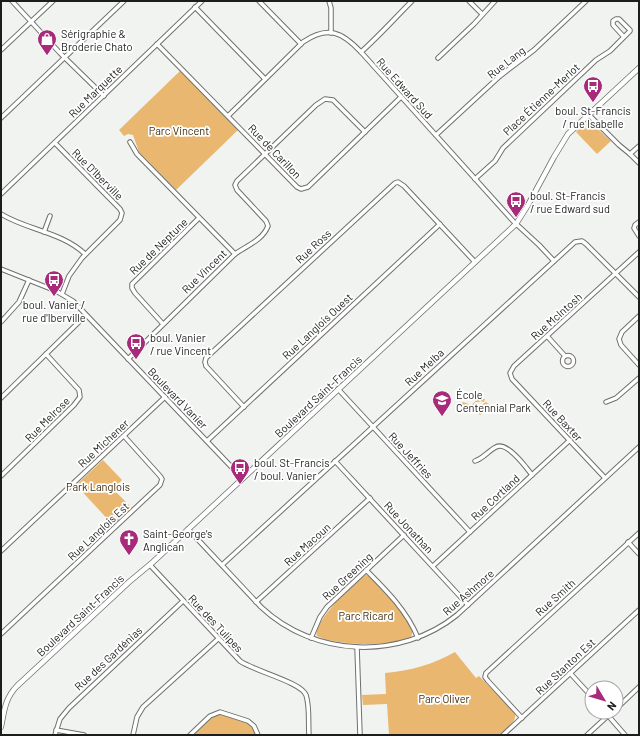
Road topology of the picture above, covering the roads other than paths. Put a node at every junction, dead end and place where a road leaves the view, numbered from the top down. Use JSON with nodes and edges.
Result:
{"nodes":[{"id":1,"x":12,"y":1,"type":"edge"},
{"id":2,"x":53,"y":1,"type":"edge"},
{"id":3,"x":124,"y":1,"type":"edge"},
{"id":4,"x":202,"y":1,"type":"edge"},
{"id":5,"x":259,"y":1,"type":"edge"},
{"id":6,"x":329,"y":1,"type":"edge"},
{"id":7,"x":412,"y":1,"type":"edge"},
{"id":8,"x":470,"y":1,"type":"edge"},
{"id":9,"x":495,"y":1,"type":"edge"},
{"id":10,"x":586,"y":1,"type":"edge"},
{"id":11,"x":195,"y":7,"type":"junction"},
{"id":12,"x":482,"y":14,"type":"junction"},
{"id":13,"x":31,"y":22,"type":"junction"},
{"id":14,"x":331,"y":33,"type":"junction"},
{"id":15,"x":624,"y":37,"type":"junction"},
{"id":16,"x":157,"y":44,"type":"junction"},
{"id":17,"x":301,"y":44,"type":"junction"},
{"id":18,"x":1,"y":50,"type":"edge"},
{"id":19,"x":361,"y":52,"type":"junction"},
{"id":20,"x":65,"y":57,"type":"junction"},
{"id":21,"x":438,"y":58,"type":"dead end"},
{"id":22,"x":639,"y":68,"type":"edge"},
{"id":23,"x":265,"y":79,"type":"junction"},
{"id":24,"x":104,"y":96,"type":"junction"},
{"id":25,"x":401,"y":97,"type":"junction"},
{"id":26,"x":589,"y":115,"type":"junction"},
{"id":27,"x":228,"y":116,"type":"junction"},
{"id":28,"x":1,"y":118,"type":"edge"},
{"id":29,"x":365,"y":132,"type":"junction"},
{"id":30,"x":436,"y":135,"type":"junction"},
{"id":31,"x":130,"y":142,"type":"dead end"},
{"id":32,"x":55,"y":143,"type":"junction"},
{"id":33,"x":639,"y":146,"type":"edge"},
{"id":34,"x":265,"y":154,"type":"junction"},
{"id":35,"x":630,"y":154,"type":"junction"},
{"id":36,"x":639,"y":163,"type":"edge"},
{"id":37,"x":475,"y":179,"type":"junction"},
{"id":38,"x":1,"y":194,"type":"edge"},
{"id":39,"x":1,"y":214,"type":"edge"},
{"id":40,"x":50,"y":216,"type":"dead end"},
{"id":41,"x":199,"y":218,"type":"junction"},
{"id":42,"x":639,"y":222,"type":"edge"},
{"id":43,"x":440,"y":224,"type":"junction"},
{"id":44,"x":516,"y":224,"type":"junction"},
{"id":45,"x":44,"y":232,"type":"junction"},
{"id":46,"x":639,"y":236,"type":"edge"},
{"id":47,"x":639,"y":252,"type":"edge"},
{"id":48,"x":84,"y":254,"type":"junction"},
{"id":49,"x":235,"y":254,"type":"junction"},
{"id":50,"x":554,"y":261,"type":"junction"},
{"id":51,"x":475,"y":262,"type":"junction"},
{"id":52,"x":1,"y":269,"type":"edge"},
{"id":53,"x":615,"y":273,"type":"junction"},
{"id":54,"x":29,"y":280,"type":"junction"},
{"id":55,"x":62,"y":294,"type":"junction"},
{"id":56,"x":639,"y":297,"type":"edge"},
{"id":57,"x":86,"y":315,"type":"junction"},
{"id":58,"x":639,"y":316,"type":"edge"},
{"id":59,"x":1,"y":322,"type":"edge"},
{"id":60,"x":163,"y":324,"type":"junction"},
{"id":61,"x":547,"y":336,"type":"junction"},
{"id":62,"x":46,"y":354,"type":"junction"},
{"id":63,"x":565,"y":356,"type":"dead end"},
{"id":64,"x":128,"y":358,"type":"junction"},
{"id":65,"x":639,"y":365,"type":"edge"},
{"id":66,"x":510,"y":372,"type":"joint"},
{"id":67,"x":639,"y":378,"type":"edge"},
{"id":68,"x":338,"y":389,"type":"junction"},
{"id":69,"x":165,"y":397,"type":"junction"},
{"id":70,"x":1,"y":398,"type":"edge"},
{"id":71,"x":606,"y":402,"type":"dead end"},
{"id":72,"x":244,"y":407,"type":"junction"},
{"id":73,"x":372,"y":427,"type":"junction"},
{"id":74,"x":124,"y":436,"type":"junction"},
{"id":75,"x":570,"y":440,"type":"junction"},
{"id":76,"x":207,"y":441,"type":"junction"},
{"id":77,"x":639,"y":447,"type":"edge"},
{"id":78,"x":335,"y":461,"type":"junction"},
{"id":79,"x":475,"y":461,"type":"dead end"},
{"id":80,"x":532,"y":475,"type":"junction"},
{"id":81,"x":1,"y":476,"type":"edge"},
{"id":82,"x":242,"y":478,"type":"junction"},
{"id":83,"x":606,"y":478,"type":"junction"},
{"id":84,"x":370,"y":498,"type":"junction"},
{"id":85,"x":188,"y":529,"type":"junction"},
{"id":86,"x":470,"y":532,"type":"junction"},
{"id":87,"x":639,"y":532,"type":"edge"},
{"id":88,"x":404,"y":535,"type":"junction"},
{"id":89,"x":628,"y":542,"type":"junction"},
{"id":90,"x":1,"y":551,"type":"edge"},
{"id":91,"x":639,"y":554,"type":"edge"},
{"id":92,"x":150,"y":565,"type":"junction"},
{"id":93,"x":222,"y":565,"type":"junction"},
{"id":94,"x":433,"y":566,"type":"junction"},
{"id":95,"x":366,"y":570,"type":"junction"},
{"id":96,"x":183,"y":601,"type":"junction"},
{"id":97,"x":256,"y":602,"type":"junction"},
{"id":98,"x":468,"y":605,"type":"junction"},
{"id":99,"x":639,"y":610,"type":"edge"},
{"id":100,"x":2,"y":632,"type":"edge"},
{"id":101,"x":311,"y":638,"type":"junction"},
{"id":102,"x":418,"y":638,"type":"junction"},
{"id":103,"x":218,"y":639,"type":"junction"},
{"id":104,"x":358,"y":647,"type":"junction"},
{"id":105,"x":570,"y":673,"type":"junction"},
{"id":106,"x":639,"y":687,"type":"edge"},
{"id":107,"x":584,"y":688,"type":"edge"},
{"id":108,"x":624,"y":701,"type":"edge"},
{"id":109,"x":3,"y":706,"type":"edge"},
{"id":110,"x":522,"y":718,"type":"junction"},
{"id":111,"x":604,"y":720,"type":"edge"},
{"id":112,"x":612,"y":720,"type":"edge"},
{"id":113,"x":1,"y":727,"type":"edge"},
{"id":114,"x":56,"y":730,"type":"junction"},
{"id":115,"x":55,"y":735,"type":"edge"},
{"id":116,"x":84,"y":735,"type":"edge"},
{"id":117,"x":133,"y":735,"type":"edge"},
{"id":118,"x":190,"y":735,"type":"edge"},
{"id":119,"x":258,"y":735,"type":"edge"},
{"id":120,"x":309,"y":735,"type":"edge"},
{"id":121,"x":360,"y":735,"type":"edge"},
{"id":122,"x":503,"y":735,"type":"edge"},
{"id":123,"x":588,"y":735,"type":"edge"},
{"id":124,"x":626,"y":735,"type":"edge"}],
"edges":[{"from":1,"to":13,"type":"street"},
{"from":2,"to":13,"type":"street"},
{"from":3,"to":20,"type":"street"},
{"from":4,"to":11,"type":"street","name":"Rue Marquette"},
{"from":5,"to":17,"type":"street"},
{"from":6,"to":14,"type":"street"},
{"from":7,"to":19,"type":"street"},
{"from":8,"to":12,"type":"street"},
{"from":9,"to":12,"type":"street"},
{"from":10,"to":30,"type":"street","name":"Rue Lang"},
{"from":11,"to":16,"type":"street","name":"Rue Marquette"},
{"from":11,"to":23,"type":"street"},
{"from":12,"to":21,"type":"street"},
{"from":13,"to":18,"type":"street"},
{"from":13,"to":20,"type":"street"},
{"from":14,"to":17,"type":"street"},
{"from":14,"to":19,"type":"street","name":"Rue Edward Sud"},
{"from":15,"to":15,"type":"street"},
{"from":15,"to":37,"type":"street","name":"Place Étienne-Merlot"},
{"from":16,"to":24,"type":"street","name":"Rue Marquette"},
{"from":16,"to":27,"type":"street","name":"Rue de Carillon"},
{"from":17,"to":23,"type":"street"},
{"from":19,"to":25,"type":"street","name":"Rue Edward Sud"},
{"from":20,"to":24,"type":"street"},
{"from":20,"to":28,"type":"street"},
{"from":22,"to":26,"type":"street","name":"Boulevard Saint-Francis"},
{"from":23,"to":27,"type":"street"},
{"from":24,"to":32,"type":"street","name":"Rue Marquette"},
{"from":25,"to":29,"type":"street","name":"Rue de Carillon"},
{"from":25,"to":30,"type":"street","name":"Rue Edward Sud"},
{"from":26,"to":35,"type":"street"},
{"from":26,"to":44,"type":"street","name":"Boulevard Saint-Francis"},
{"from":27,"to":34,"type":"street","name":"Rue de Carillon"},
{"from":29,"to":34,"type":"street"},
{"from":29,"to":34,"type":"street","name":"Rue de Carillon"},
{"from":30,"to":37,"type":"street","name":"Rue Edward Sud"},
{"from":31,"to":41,"type":"street","name":"Rue Vincent"},
{"from":32,"to":38,"type":"street","name":"Rue Marquette"},
{"from":32,"to":48,"type":"street","name":"Rue D'Iberville"},
{"from":33,"to":35,"type":"street"},
{"from":34,"to":49,"type":"street"},
{"from":35,"to":36,"type":"street"},
{"from":37,"to":44,"type":"street","name":"Rue Edward Sud"},
{"from":39,"to":45,"type":"street"},
{"from":40,"to":45,"type":"street"},
{"from":41,"to":49,"type":"street","name":"Rue Vincent"},
{"from":41,"to":60,"type":"street","name":"Rue de Neptune"},
{"from":42,"to":46,"type":"street"},
{"from":43,"to":51,"type":"street","name":"Rue Ross"},
{"from":43,"to":72,"type":"street","name":"Rue Langlois Ouest"},
{"from":43,"to":72,"type":"street","name":"Rue Ross"},
{"from":44,"to":50,"type":"street","name":"Rue Edward Sud"},
{"from":44,"to":51,"type":"street","name":"Boulevard Saint-Francis"},
{"from":45,"to":48,"type":"street"},
{"from":47,"to":53,"type":"street","name":"Rue McIntosh"},
{"from":48,"to":55,"type":"street","name":"Rue D'Iberville"},
{"from":49,"to":60,"type":"street","name":"Rue Vincent"},
{"from":50,"to":53,"type":"street","name":"Rue Melba"},
{"from":50,"to":73,"type":"street","name":"Rue Melba"},
{"from":51,"to":68,"type":"street","name":"Boulevard Saint-Francis"},
{"from":52,"to":54,"type":"street","name":"Boulevard Vanier"},
{"from":53,"to":56,"type":"street","name":"Rue Melba"},
{"from":53,"to":61,"type":"street","name":"Rue McIntosh"},
{"from":54,"to":55,"type":"street","name":"Boulevard Vanier"},
{"from":54,"to":59,"type":"street"},
{"from":55,"to":57,"type":"street","name":"Boulevard Vanier"},
{"from":57,"to":62,"type":"street"},
{"from":57,"to":64,"type":"street","name":"Boulevard Vanier"},
{"from":58,"to":65,"type":"street"},
{"from":60,"to":64,"type":"street","name":"Rue Vincent"},
{"from":61,"to":63,"type":"street"},
{"from":61,"to":66,"type":"street","name":"Rue McIntosh"},
{"from":62,"to":70,"type":"street"},
{"from":62,"to":81,"type":"street","name":"Rue Melrose"},
{"from":64,"to":69,"type":"street","name":"Boulevard Vanier"},
{"from":66,"to":75,"type":"street","name":"Rue Baxter"},
{"from":67,"to":71,"type":"street"},
{"from":68,"to":73,"type":"street","name":"Rue Jeffries"},
{"from":68,"to":82,"type":"street","name":"Boulevard Saint-Francis"},
{"from":69,"to":74,"type":"street","name":"Rue Michener"},
{"from":69,"to":76,"type":"street","name":"Boulevard Vanier"},
{"from":72,"to":76,"type":"street","name":"Rue Langlois Ouest"},
{"from":73,"to":78,"type":"street","name":"Rue Melba"},
{"from":73,"to":86,"type":"street","name":"Rue Jeffries"},
{"from":74,"to":90,"type":"street","name":"Rue Michener"},
{"from":74,"to":100,"type":"street","name":"Rue Langlois Est"},
{"from":75,"to":80,"type":"street","name":"Rue Cortland"},
{"from":75,"to":83,"type":"street","name":"Rue Baxter"},
{"from":76,"to":82,"type":"street","name":"Boulevard Vanier"},
{"from":77,"to":83,"type":"street","name":"Rue Ashmore"},
{"from":78,"to":84,"type":"street","name":"Rue Jonathan"},
{"from":78,"to":93,"type":"street","name":"Rue Melba"},
{"from":79,"to":80,"type":"street"},
{"from":80,"to":86,"type":"street","name":"Rue Cortland"},
{"from":82,"to":85,"type":"street","name":"Boulevard Saint-Francis"},
{"from":83,"to":98,"type":"street","name":"Rue Ashmore"},
{"from":84,"to":88,"type":"street","name":"Rue Jonathan"},
{"from":84,"to":97,"type":"street","name":"Rue Macoun"},
{"from":85,"to":92,"type":"street","name":"Boulevard Saint-Francis"},
{"from":85,"to":93,"type":"street","name":"Rue Ashmore"},
{"from":86,"to":94,"type":"street","name":"Rue Cortland"},
{"from":87,"to":89,"type":"street","name":"Rue Smith"},
{"from":88,"to":94,"type":"street","name":"Rue Jonathan"},
{"from":88,"to":95,"type":"street","name":"Rue Greening"},
{"from":89,"to":91,"type":"street"},
{"from":89,"to":110,"type":"street","name":"Rue Smith"},
{"from":92,"to":96,"type":"street","name":"Rue des Tulipes"},
{"from":92,"to":109,"type":"street","name":"Boulevard Saint-Francis"},
{"from":93,"to":97,"type":"street","name":"Rue Ashmore"},
{"from":94,"to":98,"type":"street","name":"Rue Jonathan"},
{"from":95,"to":101,"type":"street","name":"Rue Greening"},
{"from":95,"to":102,"type":"street"},
{"from":96,"to":103,"type":"street","name":"Rue des Tulipes"},
{"from":96,"to":114,"type":"street","name":"Rue des Gardénias"},
{"from":97,"to":101,"type":"street","name":"Rue Ashmore"},
{"from":98,"to":102,"type":"street","name":"Rue Ashmore"},
{"from":99,"to":105,"type":"street","name":"Rue Stanton Est"},
{"from":101,"to":104,"type":"street","name":"Rue Ashmore"},
{"from":102,"to":104,"type":"street","name":"Rue Ashmore"},
{"from":103,"to":117,"type":"street"},
{"from":103,"to":120,"type":"street","name":"Rue des Tulipes"},
{"from":104,"to":121,"type":"street"},
{"from":105,"to":107,"type":"street"},
{"from":105,"to":110,"type":"street","name":"Rue Stanton Est"},
{"from":106,"to":108,"type":"street"},
{"from":109,"to":113,"type":"street","name":"Boulevard Saint-Francis"},
{"from":110,"to":122,"type":"street","name":"Rue Stanton Est"},
{"from":111,"to":123,"type":"street"},
{"from":112,"to":124,"type":"street"},
{"from":114,"to":115,"type":"street","name":"Rue des Gardénias"},
{"from":114,"to":116,"type":"street"},
{"from":118,"to":119,"type":"street"}]}
